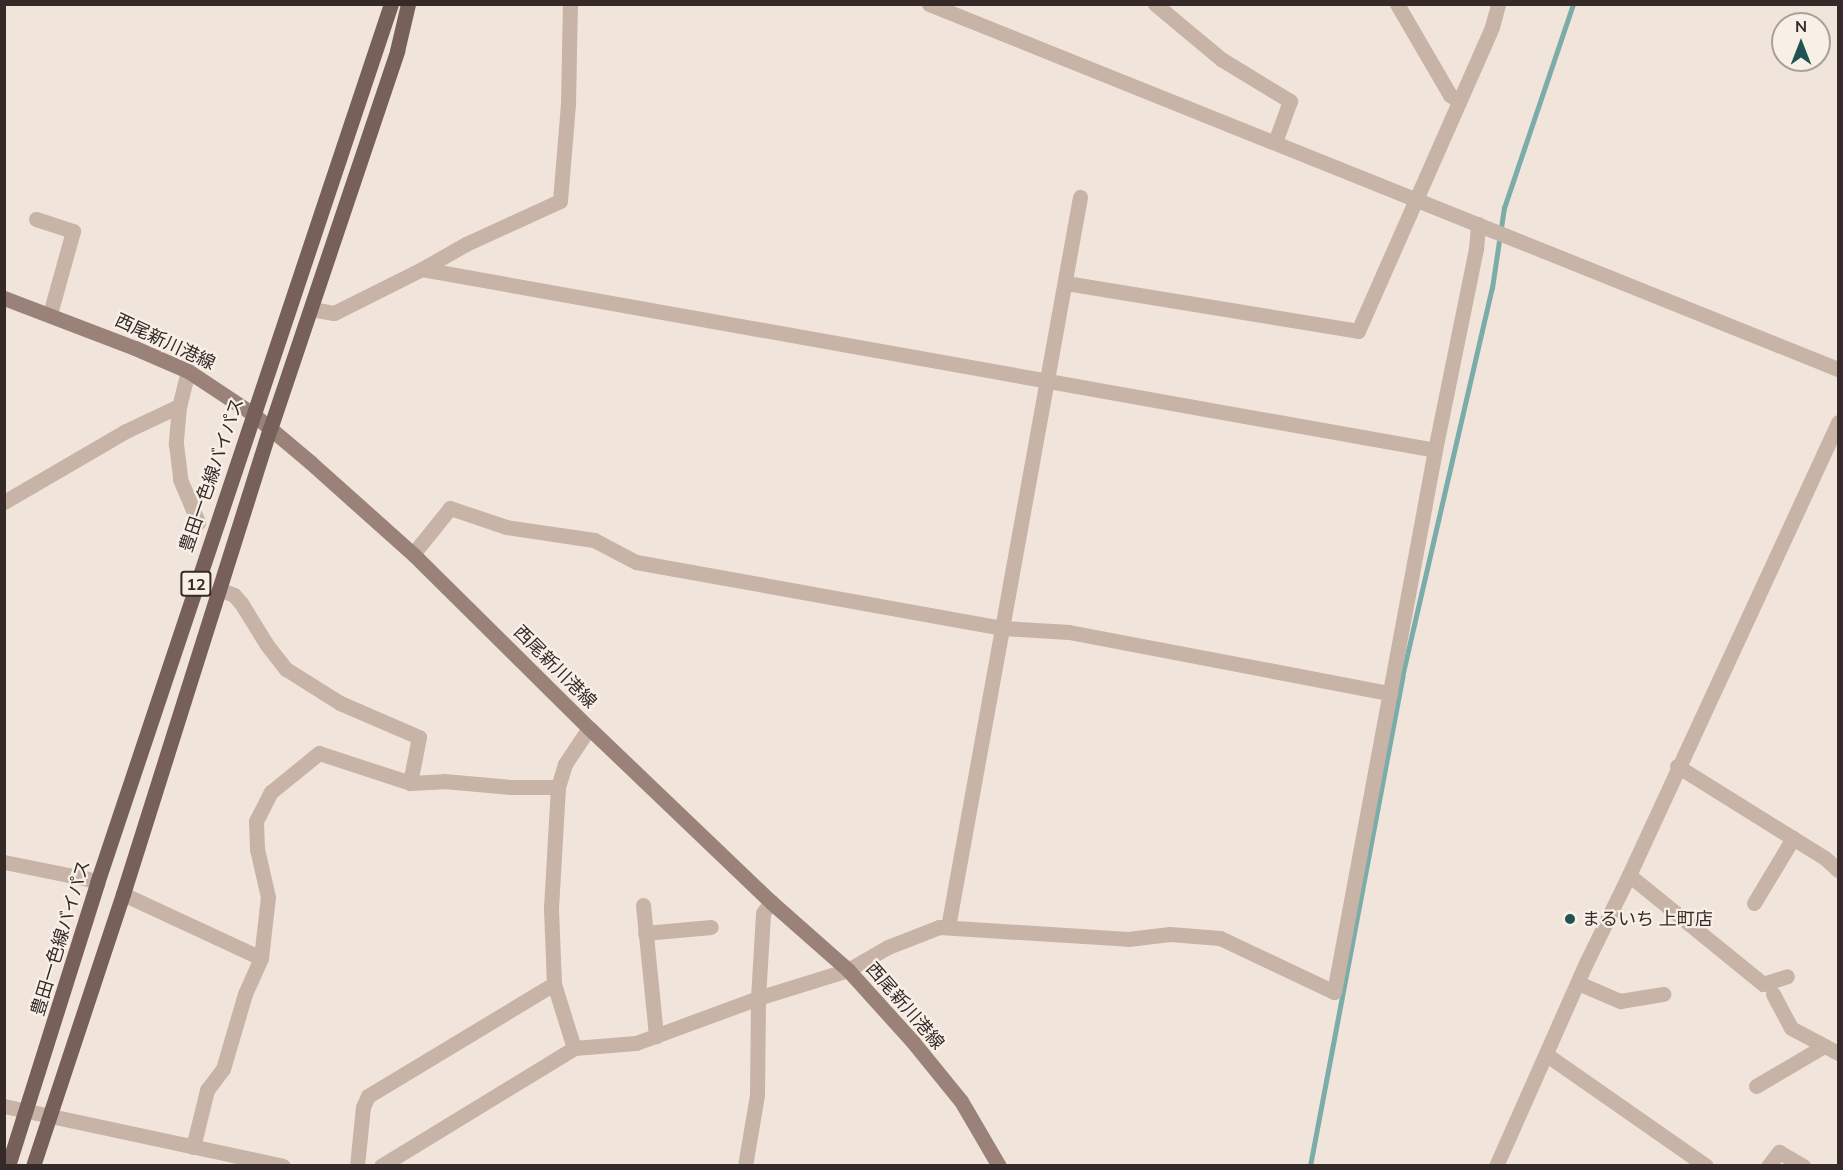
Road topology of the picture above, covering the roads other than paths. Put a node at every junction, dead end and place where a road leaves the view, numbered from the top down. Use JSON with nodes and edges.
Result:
{"nodes":[{"id":1,"x":390,"y":4,"type":"edge"},
{"id":2,"x":408,"y":4,"type":"edge"},
{"id":3,"x":570,"y":4,"type":"edge"},
{"id":4,"x":929,"y":4,"type":"edge"},
{"id":5,"x":1155,"y":4,"type":"edge"},
{"id":6,"x":1397,"y":4,"type":"edge"},
{"id":7,"x":1498,"y":4,"type":"edge"},
{"id":8,"x":1459,"y":101,"type":"junction"},
{"id":9,"x":1275,"y":142,"type":"junction"},
{"id":10,"x":1080,"y":197,"type":"dead end"},
{"id":11,"x":1417,"y":200,"type":"junction"},
{"id":12,"x":36,"y":219,"type":"dead end"},
{"id":13,"x":1486,"y":226,"type":"junction"},
{"id":14,"x":423,"y":269,"type":"junction"},
{"id":15,"x":1066,"y":283,"type":"junction"},
{"id":16,"x":4,"y":298,"type":"edge"},
{"id":17,"x":311,"y":309,"type":"junction"},
{"id":18,"x":50,"y":314,"type":"junction"},
{"id":19,"x":1839,"y":369,"type":"edge"},
{"id":20,"x":188,"y":371,"type":"junction"},
{"id":21,"x":1049,"y":380,"type":"junction"},
{"id":22,"x":179,"y":406,"type":"junction"},
{"id":23,"x":253,"y":414,"type":"junction"},
{"id":24,"x":1839,"y":422,"type":"edge"},
{"id":25,"x":270,"y":429,"type":"junction"},
{"id":26,"x":1435,"y":450,"type":"junction"},
{"id":27,"x":4,"y":502,"type":"edge"},
{"id":28,"x":198,"y":522,"type":"dead end"},
{"id":29,"x":413,"y":554,"type":"junction"},
{"id":30,"x":219,"y":588,"type":"junction"},
{"id":31,"x":1004,"y":628,"type":"junction"},
{"id":32,"x":1390,"y":693,"type":"junction"},
{"id":33,"x":590,"y":728,"type":"junction"},
{"id":34,"x":1677,"y":766,"type":"junction"},
{"id":35,"x":410,"y":783,"type":"junction"},
{"id":36,"x":558,"y":787,"type":"junction"},
{"id":37,"x":1793,"y":838,"type":"junction"},
{"id":38,"x":4,"y":862,"type":"edge"},
{"id":39,"x":1839,"y":870,"type":"edge"},
{"id":40,"x":1629,"y":875,"type":"junction"},
{"id":41,"x":97,"y":883,"type":"junction"},
{"id":42,"x":123,"y":894,"type":"junction"},
{"id":43,"x":771,"y":902,"type":"junction"},
{"id":44,"x":1754,"y":903,"type":"dead end"},
{"id":45,"x":643,"y":905,"type":"dead end"},
{"id":46,"x":711,"y":927,"type":"dead end"},
{"id":47,"x":948,"y":927,"type":"junction"},
{"id":48,"x":645,"y":933,"type":"junction"},
{"id":49,"x":261,"y":958,"type":"junction"},
{"id":50,"x":848,"y":970,"type":"junction"},
{"id":51,"x":1787,"y":976,"type":"dead end"},
{"id":52,"x":1578,"y":983,"type":"junction"},
{"id":53,"x":554,"y":984,"type":"junction"},
{"id":54,"x":1663,"y":994,"type":"dead end"},
{"id":55,"x":1773,"y":994,"type":"dead end"},
{"id":56,"x":758,"y":998,"type":"junction"},
{"id":57,"x":656,"y":1036,"type":"junction"},
{"id":58,"x":574,"y":1048,"type":"junction"},
{"id":59,"x":1834,"y":1050,"type":"edge"},
{"id":60,"x":1547,"y":1055,"type":"junction"},
{"id":61,"x":1756,"y":1086,"type":"dead end"},
{"id":62,"x":4,"y":1106,"type":"edge"},
{"id":63,"x":27,"y":1112,"type":"junction"},
{"id":64,"x":50,"y":1117,"type":"junction"},
{"id":65,"x":193,"y":1147,"type":"junction"},
{"id":66,"x":8,"y":1166,"type":"edge"},
{"id":67,"x":33,"y":1166,"type":"edge"},
{"id":68,"x":283,"y":1166,"type":"edge"},
{"id":69,"x":357,"y":1166,"type":"edge"},
{"id":70,"x":381,"y":1166,"type":"edge"},
{"id":71,"x":745,"y":1166,"type":"edge"},
{"id":72,"x":999,"y":1166,"type":"edge"},
{"id":73,"x":1496,"y":1166,"type":"edge"},
{"id":74,"x":1706,"y":1166,"type":"edge"},
{"id":75,"x":1768,"y":1166,"type":"edge"},
{"id":76,"x":1803,"y":1166,"type":"edge"}],
"edges":[{"from":1,"to":23,"type":"main road","name":"豊田一色線バイパス","number":"12"},
{"from":2,"to":17,"type":"main road","number":"12"},
{"from":3,"to":14,"type":"street"},
{"from":4,"to":9,"type":"street"},
{"from":5,"to":9,"type":"street"},
{"from":6,"to":8,"type":"street"},
{"from":7,"to":8,"type":"street"},
{"from":8,"to":11,"type":"street"},
{"from":9,"to":11,"type":"street"},
{"from":10,"to":15,"type":"street"},
{"from":11,"to":13,"type":"street"},
{"from":11,"to":15,"type":"street"},
{"from":12,"to":18,"type":"street"},
{"from":13,"to":19,"type":"street"},
{"from":13,"to":26,"type":"street"},
{"from":14,"to":17,"type":"street"},
{"from":14,"to":21,"type":"street"},
{"from":15,"to":21,"type":"street"},
{"from":16,"to":18,"type":"main road","name":"西尾新川港線"},
{"from":17,"to":25,"type":"main road","number":"12"},
{"from":18,"to":20,"type":"main road","name":"西尾新川港線"},
{"from":20,"to":22,"type":"street"},
{"from":20,"to":23,"type":"main road","name":"西尾新川港線"},
{"from":21,"to":26,"type":"street"},
{"from":21,"to":31,"type":"street"},
{"from":22,"to":27,"type":"street"},
{"from":22,"to":28,"type":"street"},
{"from":23,"to":25,"type":"main road","name":"西尾新川港線"},
{"from":23,"to":41,"type":"main road","name":"豊田一色線バイパス","number":"12"},
{"from":24,"to":34,"type":"street"},
{"from":25,"to":29,"type":"main road","name":"西尾新川港線"},
{"from":25,"to":30,"type":"main road","number":"12"},
{"from":26,"to":32,"type":"street"},
{"from":29,"to":31,"type":"street"},
{"from":29,"to":33,"type":"main road","name":"西尾新川港線"},
{"from":30,"to":35,"type":"street"},
{"from":30,"to":42,"type":"main road","number":"12"},
{"from":31,"to":32,"type":"street"},
{"from":31,"to":47,"type":"street"},
{"from":32,"to":47,"type":"street"},
{"from":33,"to":36,"type":"street"},
{"from":33,"to":43,"type":"main road","name":"西尾新川港線"},
{"from":34,"to":37,"type":"street"},
{"from":34,"to":40,"type":"street"},
{"from":35,"to":36,"type":"street"},
{"from":35,"to":49,"type":"street"},
{"from":36,"to":53,"type":"street"},
{"from":37,"to":39,"type":"street"},
{"from":37,"to":44,"type":"street"},
{"from":38,"to":41,"type":"street"},
{"from":40,"to":51,"type":"street"},
{"from":40,"to":52,"type":"street"},
{"from":41,"to":63,"type":"main road","name":"豊田一色線バイパス","number":"12"},
{"from":42,"to":49,"type":"street"},
{"from":42,"to":64,"type":"main road","number":"12"},
{"from":43,"to":50,"type":"main road","name":"西尾新川港線"},
{"from":43,"to":56,"type":"street"},
{"from":45,"to":48,"type":"street"},
{"from":46,"to":48,"type":"street"},
{"from":47,"to":50,"type":"street"},
{"from":48,"to":57,"type":"street"},
{"from":49,"to":65,"type":"street"},
{"from":50,"to":56,"type":"street"},
{"from":50,"to":72,"type":"main road","name":"西尾新川港線"},
{"from":52,"to":54,"type":"street"},
{"from":52,"to":60,"type":"street"},
{"from":53,"to":58,"type":"street"},
{"from":53,"to":69,"type":"street"},
{"from":55,"to":59,"type":"street"},
{"from":56,"to":57,"type":"street"},
{"from":56,"to":71,"type":"street"},
{"from":57,"to":58,"type":"street"},
{"from":58,"to":70,"type":"street"},
{"from":59,"to":61,"type":"street"},
{"from":60,"to":73,"type":"street"},
{"from":60,"to":74,"type":"street"},
{"from":62,"to":63,"type":"street"},
{"from":63,"to":64,"type":"street"},
{"from":63,"to":66,"type":"main road","name":"豊田一色線バイパス","number":"12"},
{"from":64,"to":65,"type":"street"},
{"from":64,"to":67,"type":"main road","number":"12"},
{"from":65,"to":68,"type":"street"},
{"from":75,"to":76,"type":"street"}]}
